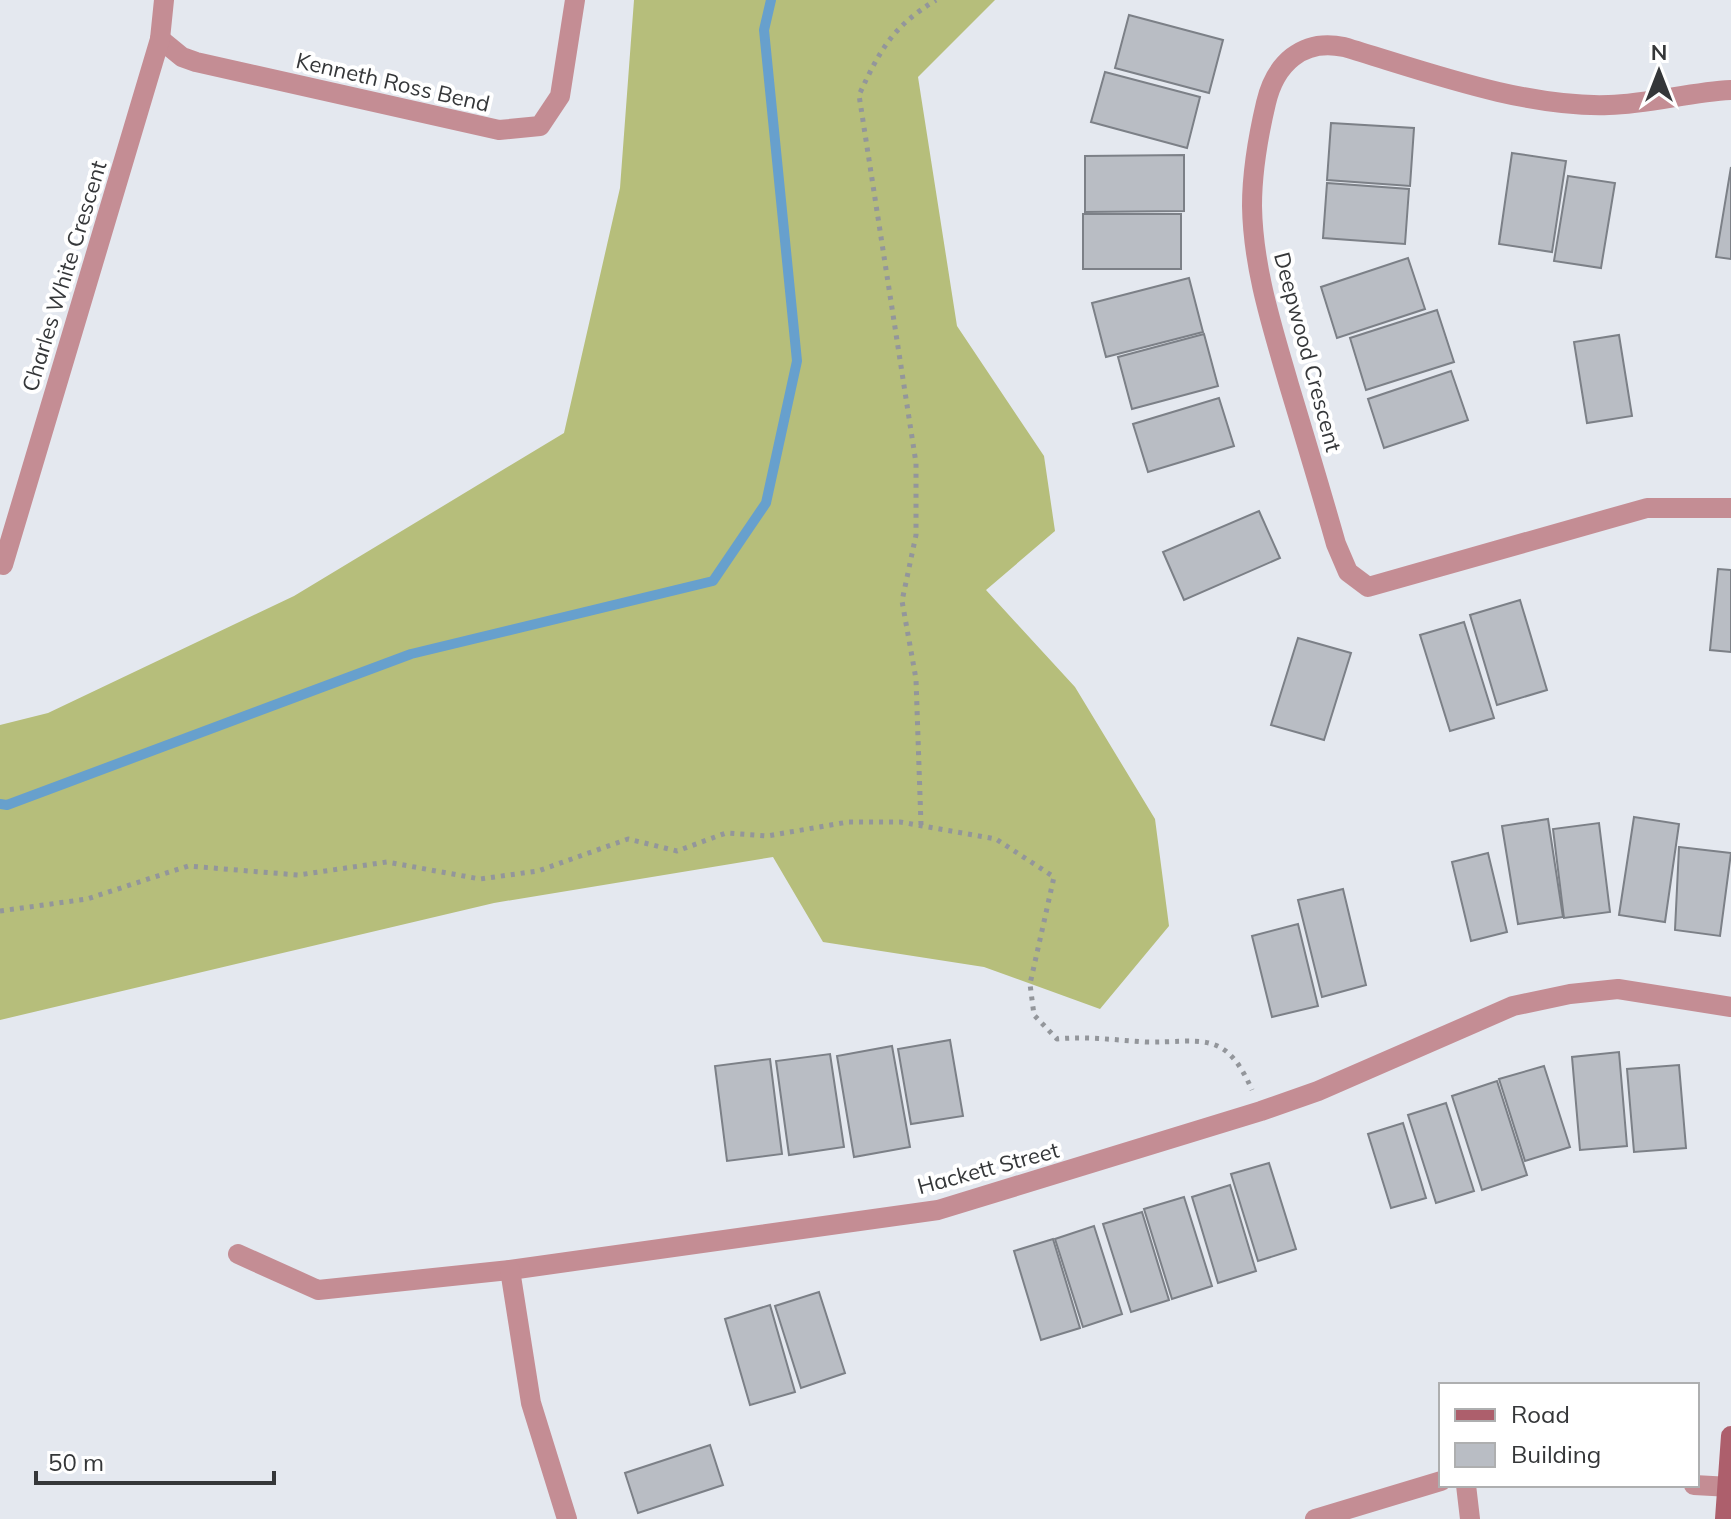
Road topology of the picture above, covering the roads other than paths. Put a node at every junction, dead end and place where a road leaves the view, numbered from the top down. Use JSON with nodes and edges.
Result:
{"nodes":[{"id":1,"x":164,"y":0,"type":"edge"},
{"id":2,"x":575,"y":0,"type":"edge"},
{"id":3,"x":160,"y":39,"type":"junction"},
{"id":4,"x":1731,"y":90,"type":"edge"},
{"id":5,"x":1731,"y":508,"type":"edge"},
{"id":6,"x":3,"y":565,"type":"dead end"},
{"id":7,"x":1731,"y":1007,"type":"edge"},
{"id":8,"x":238,"y":1254,"type":"dead end"},
{"id":9,"x":510,"y":1270,"type":"junction"},
{"id":10,"x":1731,"y":1436,"type":"edge"},
{"id":11,"x":1439,"y":1482,"type":"edge"},
{"id":12,"x":1699,"y":1485,"type":"edge"},
{"id":13,"x":1466,"y":1487,"type":"edge"},
{"id":14,"x":1728,"y":1487,"type":"edge"},
{"id":15,"x":567,"y":1519,"type":"edge"},
{"id":16,"x":1315,"y":1519,"type":"edge"},
{"id":17,"x":1470,"y":1519,"type":"edge"},
{"id":18,"x":1725,"y":1519,"type":"edge"}],
"edges":[{"from":1,"to":3,"type":"street","name":"Charles White Crescent"},
{"from":2,"to":3,"type":"street","name":"Kenneth Ross Bend"},
{"from":3,"to":6,"type":"street","name":"Charles White Crescent"},
{"from":4,"to":5,"type":"street","name":"Deepwood Crescent"},
{"from":7,"to":9,"type":"street","name":"Hackett Street"},
{"from":8,"to":9,"type":"street","name":"Hackett Street"},
{"from":9,"to":15,"type":"street"},
{"from":10,"to":14,"type":"street"},
{"from":11,"to":16,"type":"street"},
{"from":12,"to":14,"type":"street"},
{"from":13,"to":17,"type":"street"},
{"from":14,"to":18,"type":"street"}]}
